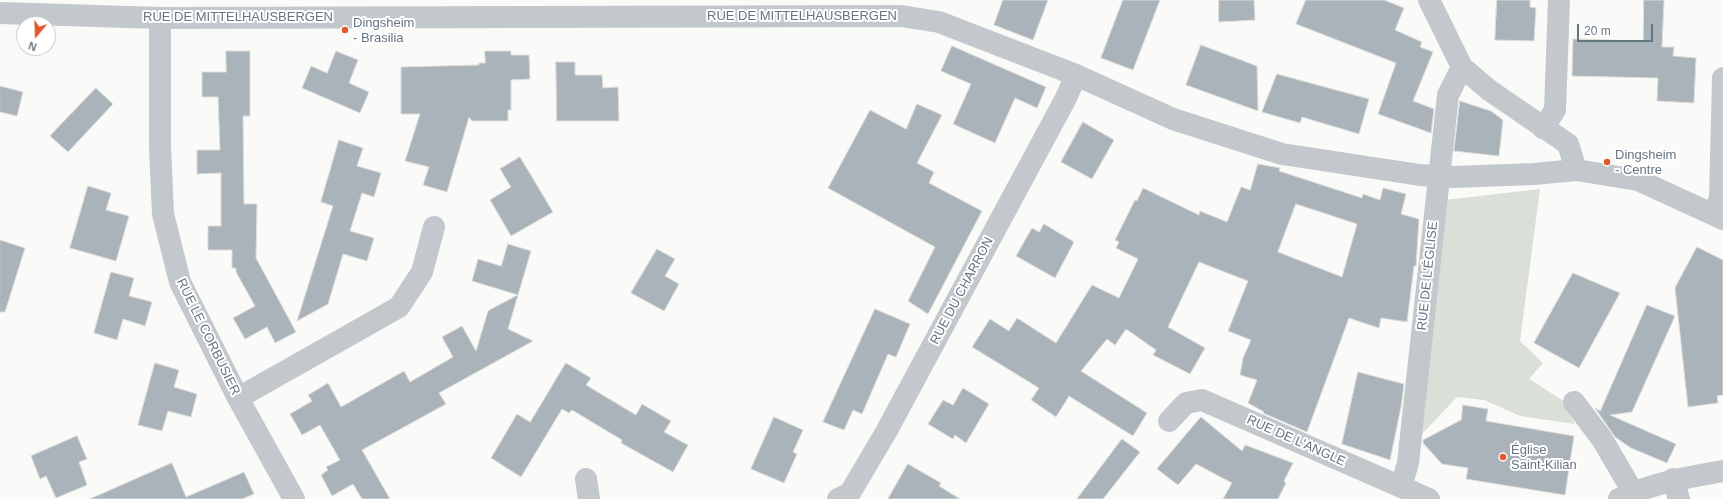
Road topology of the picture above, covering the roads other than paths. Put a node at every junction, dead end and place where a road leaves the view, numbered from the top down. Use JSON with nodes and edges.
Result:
{"nodes":[{"id":1,"x":1559,"y":0,"type":"edge"},
{"id":2,"x":1438,"y":5,"type":"edge"},
{"id":3,"x":383,"y":9,"type":"edge"},
{"id":4,"x":0,"y":13,"type":"edge"},
{"id":5,"x":160,"y":18,"type":"junction"},
{"id":6,"x":1462,"y":68,"type":"junction"},
{"id":7,"x":1076,"y":75,"type":"junction"},
{"id":8,"x":1723,"y":78,"type":"edge"},
{"id":9,"x":1543,"y":128,"type":"junction"},
{"id":10,"x":1576,"y":170,"type":"junction"},
{"id":11,"x":1438,"y":176,"type":"junction"},
{"id":12,"x":1719,"y":217,"type":"edge"},
{"id":13,"x":434,"y":226,"type":"dead end"},
{"id":14,"x":238,"y":398,"type":"junction"},
{"id":15,"x":1574,"y":402,"type":"dead end"},
{"id":16,"x":1169,"y":421,"type":"dead end"},
{"id":17,"x":1723,"y":471,"type":"edge"},
{"id":18,"x":1401,"y":487,"type":"junction"},
{"id":19,"x":1676,"y":489,"type":"edge"},
{"id":20,"x":1626,"y":496,"type":"edge"},
{"id":21,"x":294,"y":499,"type":"edge"},
{"id":22,"x":838,"y":499,"type":"edge"},
{"id":23,"x":1429,"y":499,"type":"edge"}],
"edges":[{"from":1,"to":9,"type":"street"},
{"from":2,"to":6,"type":"street"},
{"from":3,"to":5,"type":"street","name":"RUE DE MITTELHAUSBERGEN"},
{"from":3,"to":7,"type":"street","name":"RUE DE MITTELHAUSBERGEN"},
{"from":4,"to":5,"type":"street","name":"RUE DE MITTELHAUSBERGEN"},
{"from":5,"to":14,"type":"street","name":"RUE LE CORBUSIER"},
{"from":6,"to":9,"type":"street"},
{"from":6,"to":11,"type":"street","name":"RUE DE L'ÉGLISE"},
{"from":7,"to":11,"type":"street","name":"RUE DE MITTELHAUSBERGEN"},
{"from":7,"to":22,"type":"street","name":"RUE DU CHARRON"},
{"from":8,"to":12,"type":"street"},
{"from":9,"to":10,"type":"street"},
{"from":10,"to":11,"type":"street","name":"RUE DE MITTELHAUSBERGEN"},
{"from":10,"to":12,"type":"street","name":"RUE DE MITTELHAUSBERGEN"},
{"from":11,"to":18,"type":"street","name":"RUE DE L'ÉGLISE"},
{"from":13,"to":14,"type":"street"},
{"from":14,"to":21,"type":"street","name":"RUE LE CORBUSIER"},
{"from":15,"to":20,"type":"street"},
{"from":16,"to":18,"type":"street","name":"RUE DE L'ANGLE"},
{"from":17,"to":19,"type":"street"},
{"from":18,"to":23,"type":"street","name":"RUE DE L'ANGLE"},
{"from":19,"to":20,"type":"street"}]}
